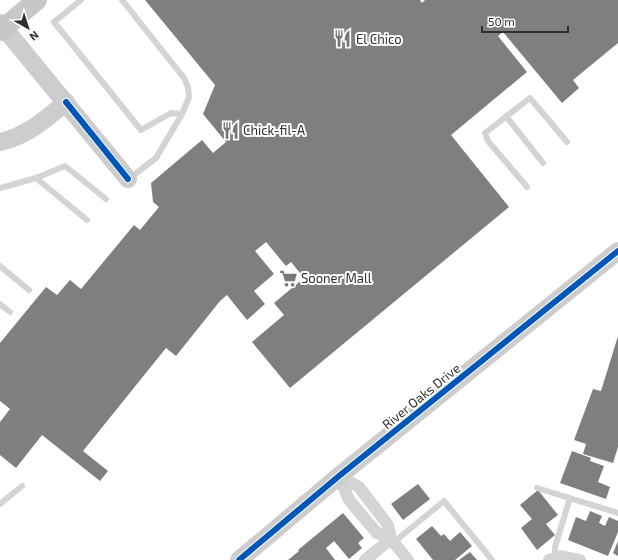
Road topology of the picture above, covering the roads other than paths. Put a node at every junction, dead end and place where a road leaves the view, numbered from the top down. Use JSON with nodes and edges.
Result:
{"nodes":[{"id":1,"x":37,"y":0,"type":"edge"},
{"id":2,"x":81,"y":0,"type":"edge"},
{"id":3,"x":122,"y":0,"type":"edge"},
{"id":4,"x":1,"y":23,"type":"edge"},
{"id":5,"x":66,"y":102,"type":"junction"},
{"id":6,"x":182,"y":114,"type":"junction"},
{"id":7,"x":506,"y":116,"type":"junction"},
{"id":8,"x":0,"y":142,"type":"edge"},
{"id":9,"x":568,"y":142,"type":"dead end"},
{"id":10,"x":543,"y":163,"type":"dead end"},
{"id":11,"x":36,"y":178,"type":"junction"},
{"id":12,"x":128,"y":179,"type":"joint"},
{"id":13,"x":527,"y":187,"type":"dead end"},
{"id":14,"x":0,"y":188,"type":"edge"},
{"id":15,"x":106,"y":199,"type":"dead end"},
{"id":16,"x":87,"y":220,"type":"dead end"},
{"id":17,"x":618,"y":251,"type":"edge"},
{"id":18,"x":0,"y":266,"type":"edge"},
{"id":19,"x":29,"y":290,"type":"dead end"},
{"id":20,"x":0,"y":304,"type":"edge"},
{"id":21,"x":10,"y":312,"type":"dead end"},
{"id":22,"x":339,"y":476,"type":"junction"},
{"id":23,"x":22,"y":486,"type":"dead end"},
{"id":24,"x":537,"y":488,"type":"dead end"},
{"id":25,"x":570,"y":498,"type":"junction"},
{"id":26,"x":0,"y":504,"type":"edge"},
{"id":27,"x":618,"y":513,"type":"edge"},
{"id":28,"x":393,"y":541,"type":"junction"},
{"id":29,"x":552,"y":559,"type":"edge"},
{"id":30,"x":239,"y":560,"type":"edge"},
{"id":31,"x":365,"y":560,"type":"edge"},
{"id":32,"x":408,"y":560,"type":"edge"},
{"id":33,"x":492,"y":560,"type":"edge"},
{"id":34,"x":580,"y":560,"type":"edge"}],
"edges":[{"from":1,"to":4,"type":"main road"},
{"from":2,"to":6,"type":"lane"},
{"from":3,"to":6,"type":"lane"},
{"from":4,"to":5,"type":"street"},
{"from":5,"to":8,"type":"street"},
{"from":5,"to":12,"type":"street"},
{"from":6,"to":12,"type":"lane"},
{"from":7,"to":9,"type":"lane"},
{"from":7,"to":10,"type":"lane"},
{"from":7,"to":13,"type":"lane"},
{"from":11,"to":14,"type":"lane"},
{"from":11,"to":15,"type":"lane"},
{"from":11,"to":16,"type":"lane"},
{"from":17,"to":22,"type":"street","name":"River Oaks Drive"},
{"from":18,"to":19,"type":"lane"},
{"from":20,"to":21,"type":"lane"},
{"from":22,"to":28,"type":"street"},
{"from":22,"to":30,"type":"street","name":"River Oaks Drive"},
{"from":23,"to":26,"type":"lane"},
{"from":24,"to":25,"type":"lane"},
{"from":25,"to":27,"type":"lane"},
{"from":25,"to":29,"type":"lane"},
{"from":28,"to":31,"type":"street"},
{"from":28,"to":32,"type":"street"},
{"from":28,"to":33,"type":"lane"},
{"from":29,"to":34,"type":"street"}]}
